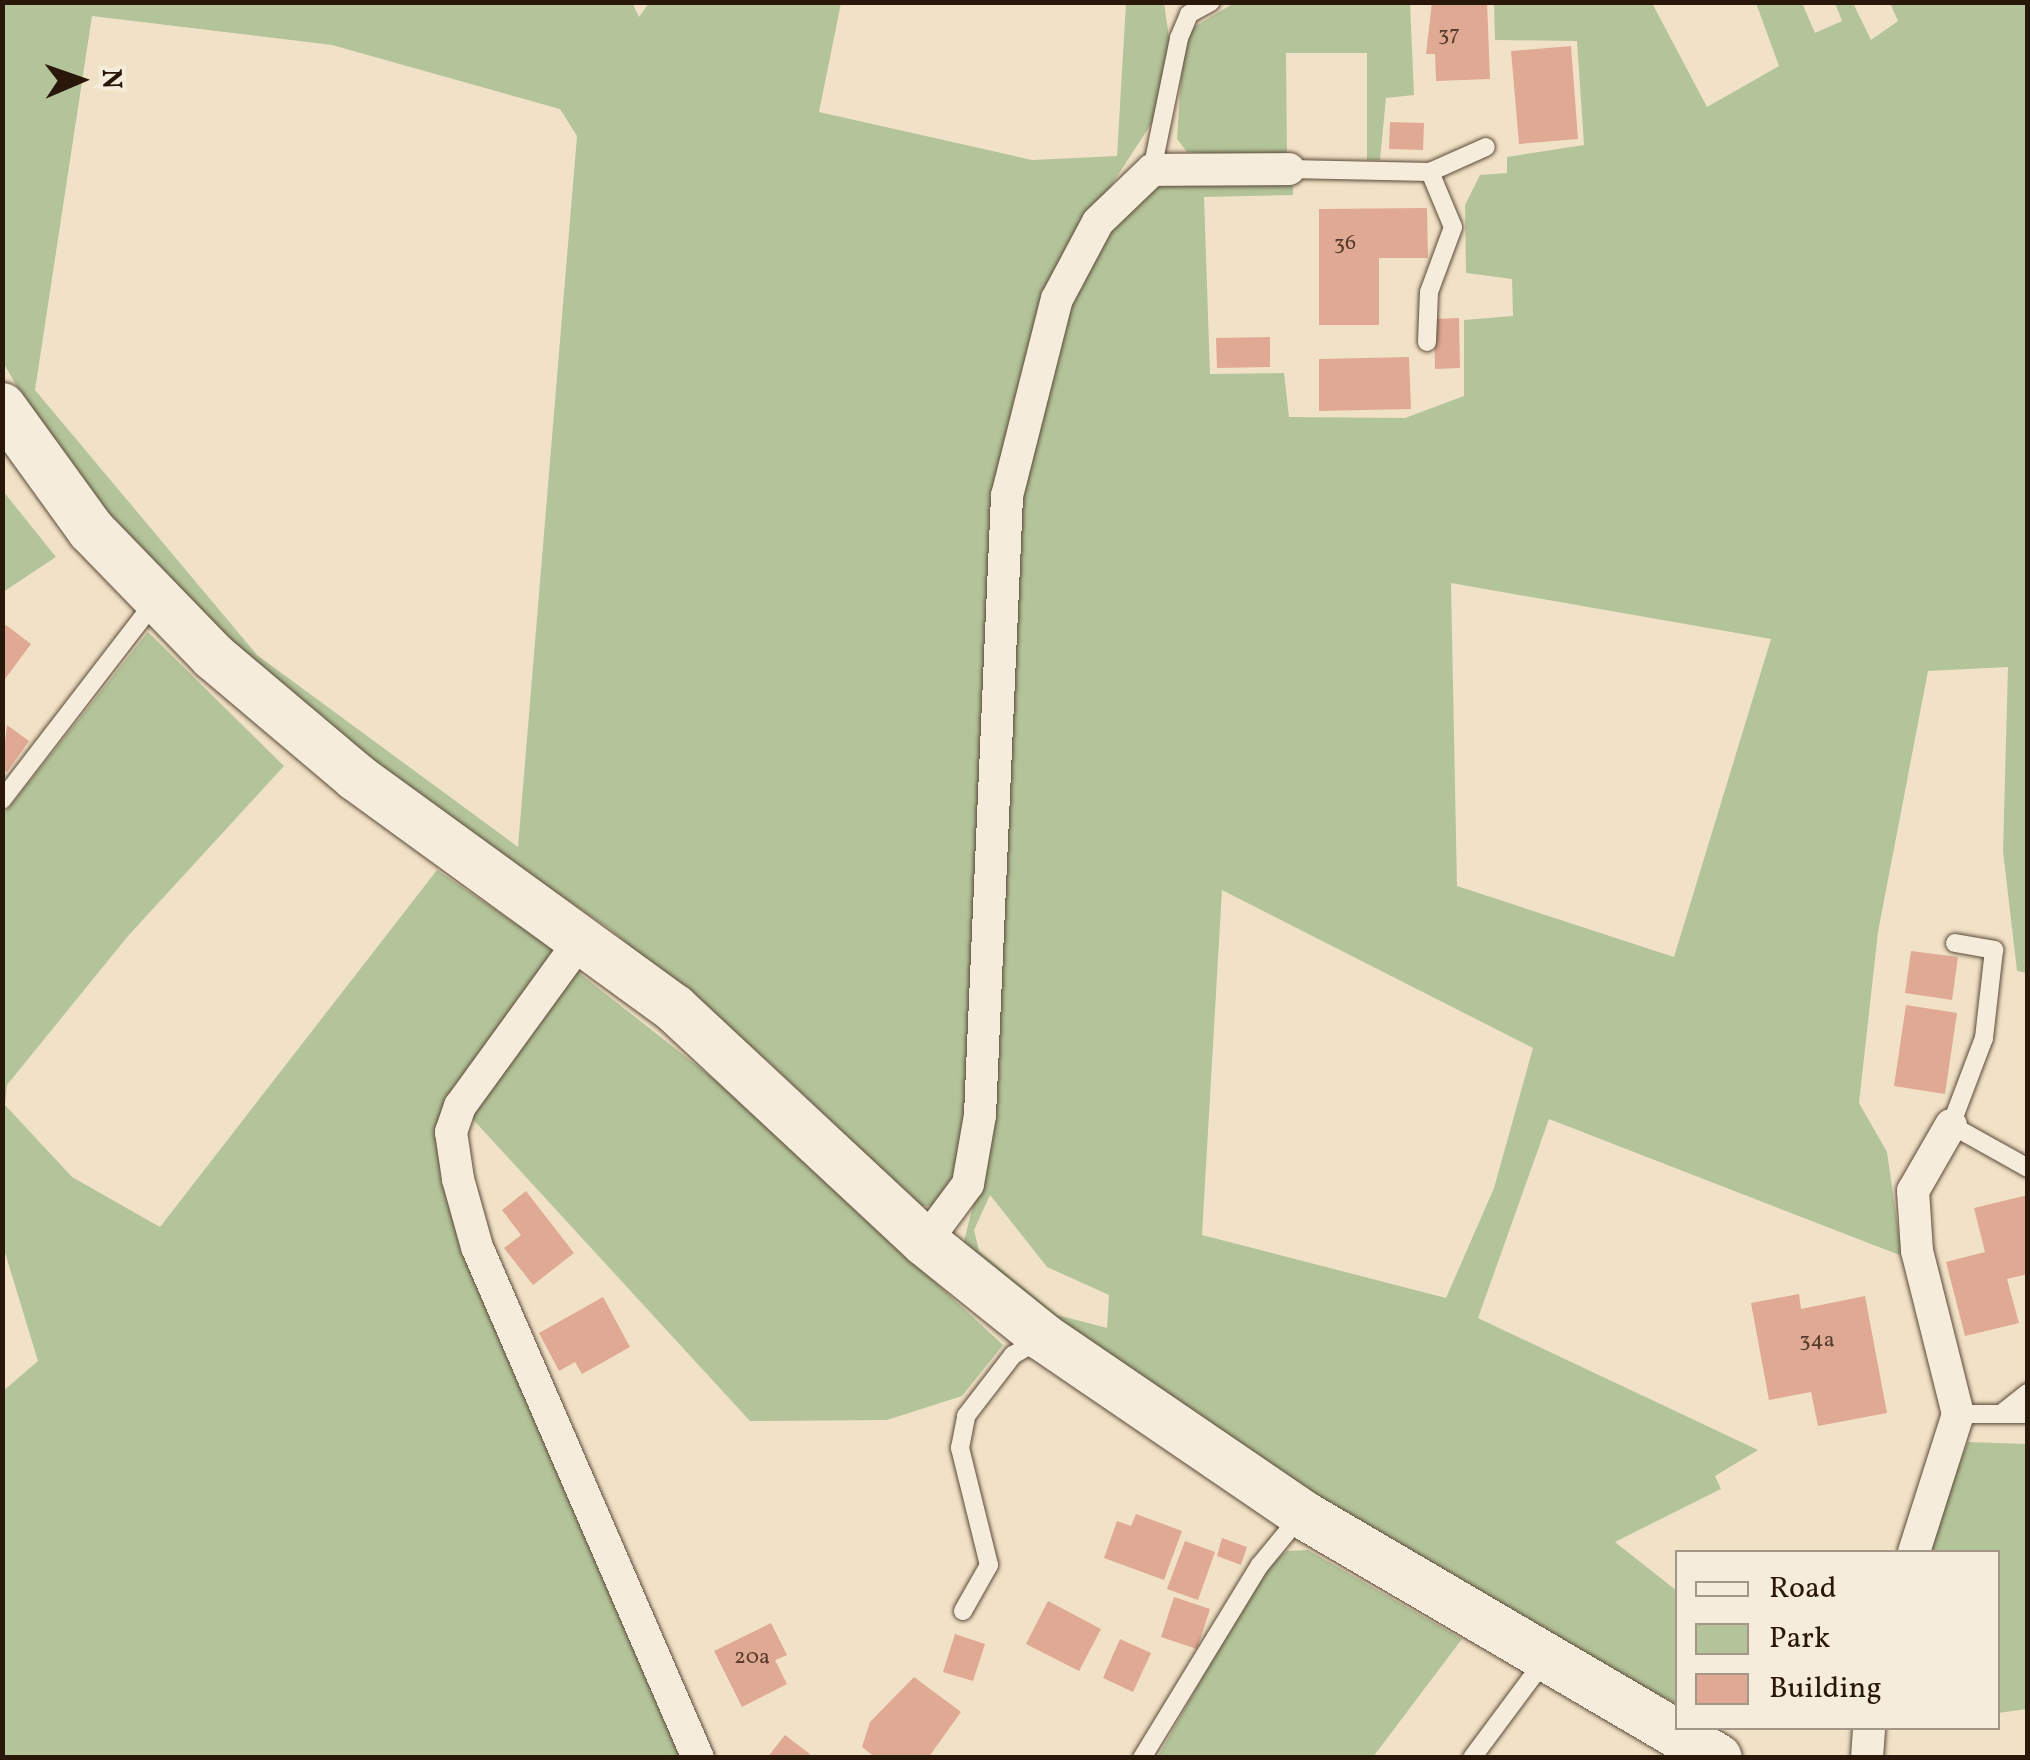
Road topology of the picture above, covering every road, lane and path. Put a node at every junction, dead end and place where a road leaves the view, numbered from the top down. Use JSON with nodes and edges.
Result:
{"nodes":[{"id":1,"x":1211,"y":2,"type":"edge"},
{"id":2,"x":1186,"y":8,"type":"edge"},
{"id":3,"x":1486,"y":147,"type":"dead end"},
{"id":4,"x":1289,"y":169,"type":"joint"},
{"id":5,"x":1152,"y":170,"type":"junction"},
{"id":6,"x":1430,"y":172,"type":"junction"},
{"id":7,"x":1427,"y":342,"type":"dead end"},
{"id":8,"x":2,"y":407,"type":"edge"},
{"id":9,"x":158,"y":598,"type":"junction"},
{"id":10,"x":2,"y":800,"type":"edge"},
{"id":11,"x":580,"y":941,"type":"junction"},
{"id":12,"x":1956,"y":943,"type":"dead end"},
{"id":13,"x":1951,"y":1124,"type":"junction"},
{"id":14,"x":2028,"y":1168,"type":"edge"},
{"id":15,"x":925,"y":1242,"type":"junction"},
{"id":16,"x":1043,"y":1337,"type":"junction"},
{"id":17,"x":2028,"y":1393,"type":"edge"},
{"id":18,"x":2002,"y":1413,"type":"junction"},
{"id":19,"x":1958,"y":1414,"type":"junction"},
{"id":20,"x":2028,"y":1414,"type":"edge"},
{"id":21,"x":1302,"y":1514,"type":"junction"},
{"id":22,"x":1915,"y":1550,"type":"edge"},
{"id":23,"x":963,"y":1611,"type":"dead end"},
{"id":24,"x":1544,"y":1660,"type":"junction"},
{"id":25,"x":1869,"y":1730,"type":"edge"},
{"id":26,"x":698,"y":1758,"type":"edge"},
{"id":27,"x":1142,"y":1758,"type":"edge"},
{"id":28,"x":1472,"y":1758,"type":"edge"},
{"id":29,"x":1718,"y":1758,"type":"edge"},
{"id":30,"x":1866,"y":1758,"type":"edge"}],
"edges":[{"from":1,"to":2,"type":"lane"},
{"from":2,"to":5,"type":"lane"},
{"from":3,"to":6,"type":"lane"},
{"from":4,"to":5,"type":"street"},
{"from":4,"to":6,"type":"lane"},
{"from":5,"to":15,"type":"street"},
{"from":6,"to":7,"type":"lane"},
{"from":8,"to":9,"type":"main road"},
{"from":9,"to":10,"type":"lane"},
{"from":9,"to":11,"type":"main road"},
{"from":11,"to":15,"type":"main road"},
{"from":11,"to":26,"type":"street"},
{"from":12,"to":13,"type":"lane"},
{"from":13,"to":14,"type":"lane"},
{"from":13,"to":19,"type":"street"},
{"from":15,"to":16,"type":"main road"},
{"from":16,"to":21,"type":"main road"},
{"from":16,"to":23,"type":"lane"},
{"from":17,"to":18,"type":"lane"},
{"from":18,"to":19,"type":"lane"},
{"from":18,"to":20,"type":"lane"},
{"from":19,"to":22,"type":"street"},
{"from":21,"to":24,"type":"main road"},
{"from":21,"to":27,"type":"lane"},
{"from":24,"to":28,"type":"lane"},
{"from":24,"to":29,"type":"main road"},
{"from":25,"to":30,"type":"street"}]}
